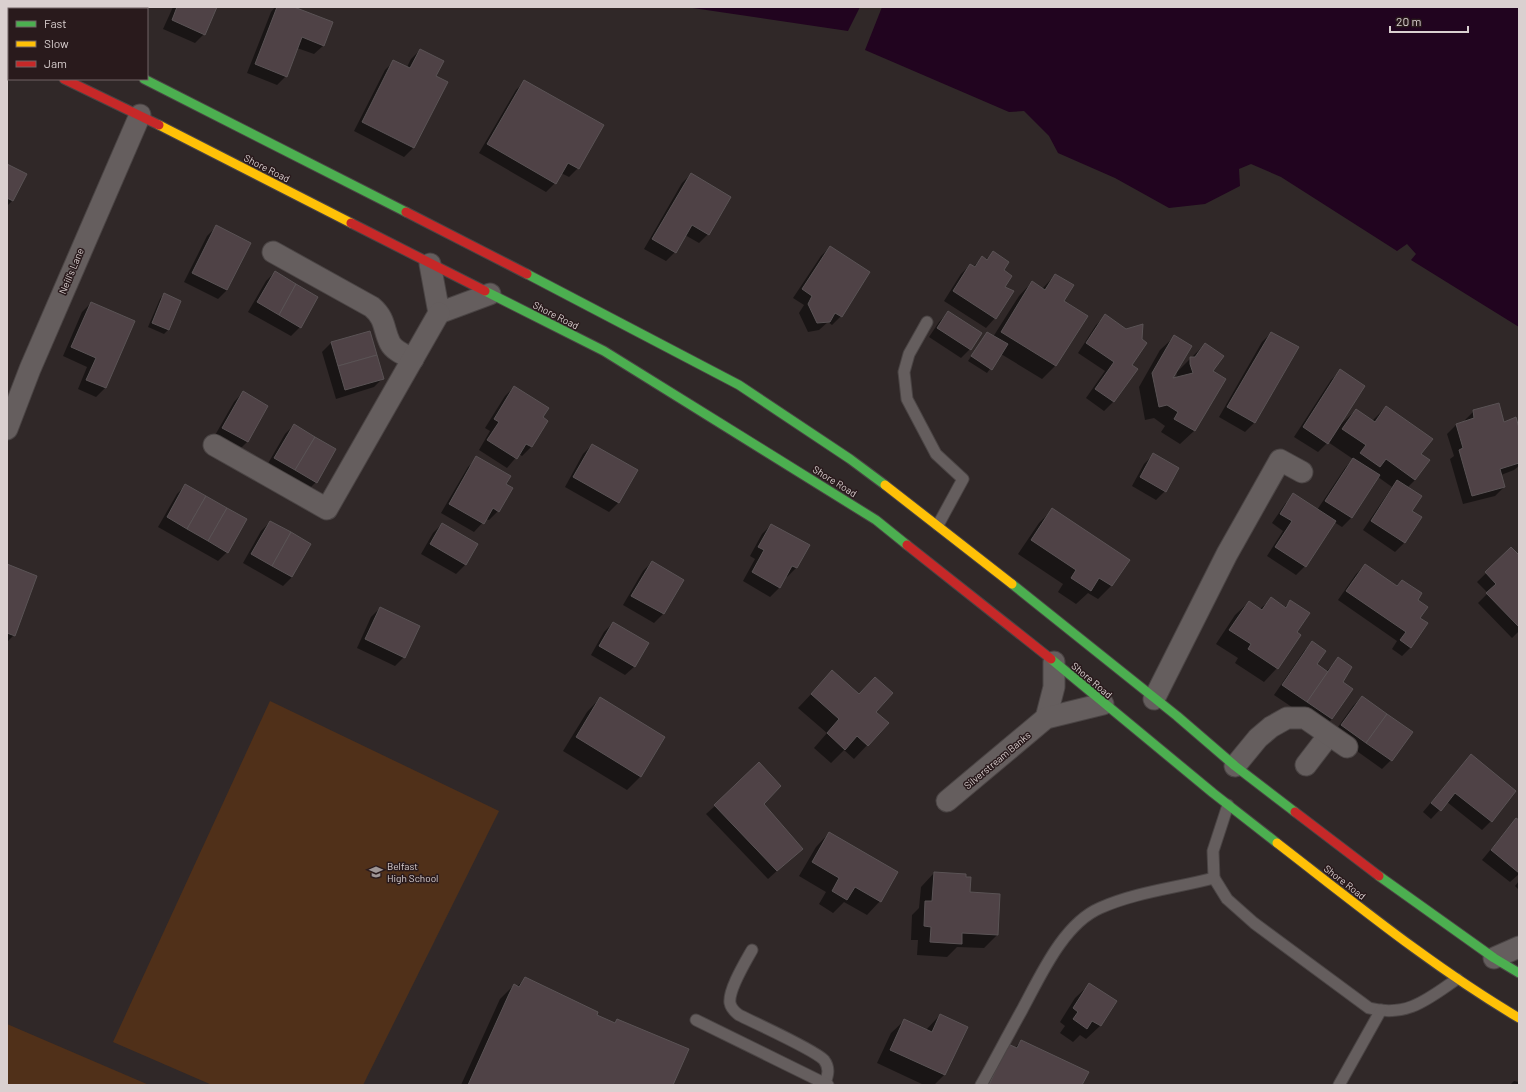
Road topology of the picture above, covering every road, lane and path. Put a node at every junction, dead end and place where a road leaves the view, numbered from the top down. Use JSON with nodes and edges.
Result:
{"nodes":[{"id":1,"x":66,"y":80,"type":"edge"},
{"id":2,"x":146,"y":80,"type":"edge"},
{"id":3,"x":140,"y":115,"type":"junction"},
{"id":4,"x":273,"y":252,"type":"dead end"},
{"id":5,"x":430,"y":264,"type":"junction"},
{"id":6,"x":490,"y":294,"type":"junction"},
{"id":7,"x":439,"y":313,"type":"junction"},
{"id":8,"x":927,"y":322,"type":"dead end"},
{"id":9,"x":413,"y":360,"type":"junction"},
{"id":10,"x":7,"y":429,"type":"edge"},
{"id":11,"x":214,"y":445,"type":"dead end"},
{"id":12,"x":1302,"y":472,"type":"dead end"},
{"id":13,"x":938,"y":525,"type":"junction"},
{"id":14,"x":1054,"y":662,"type":"junction"},
{"id":15,"x":1154,"y":699,"type":"junction"},
{"id":16,"x":1103,"y":704,"type":"junction"},
{"id":17,"x":1046,"y":718,"type":"junction"},
{"id":18,"x":1329,"y":735,"type":"junction"},
{"id":19,"x":1347,"y":747,"type":"dead end"},
{"id":20,"x":1235,"y":766,"type":"junction"},
{"id":21,"x":1306,"y":766,"type":"dead end"},
{"id":22,"x":947,"y":801,"type":"dead end"},
{"id":23,"x":1228,"y":805,"type":"junction"},
{"id":24,"x":1214,"y":878,"type":"junction"},
{"id":25,"x":1519,"y":947,"type":"edge"},
{"id":26,"x":752,"y":950,"type":"dead end"},
{"id":27,"x":1494,"y":958,"type":"junction"},
{"id":28,"x":1519,"y":974,"type":"edge"},
{"id":29,"x":1458,"y":979,"type":"junction"},
{"id":30,"x":1381,"y":1010,"type":"junction"},
{"id":31,"x":1519,"y":1018,"type":"edge"},
{"id":32,"x":696,"y":1020,"type":"dead end"},
{"id":33,"x":826,"y":1084,"type":"edge"},
{"id":34,"x":981,"y":1085,"type":"edge"},
{"id":35,"x":1339,"y":1085,"type":"edge"}],
"edges":[{"from":1,"to":3,"type":"highway","name":"Shore Road"},
{"from":2,"to":13,"type":"highway"},
{"from":3,"to":5,"type":"highway","name":"Shore Road"},
{"from":3,"to":10,"type":"street","name":"Neill's Lane"},
{"from":4,"to":9,"type":"street"},
{"from":5,"to":6,"type":"highway","name":"Shore Road"},
{"from":5,"to":7,"type":"street"},
{"from":6,"to":7,"type":"street"},
{"from":6,"to":14,"type":"highway","name":"Shore Road"},
{"from":7,"to":9,"type":"street"},
{"from":8,"to":13,"type":"lane"},
{"from":9,"to":11,"type":"street"},
{"from":12,"to":15,"type":"street"},
{"from":13,"to":15,"type":"highway"},
{"from":14,"to":16,"type":"highway","name":"Shore Road"},
{"from":14,"to":17,"type":"street"},
{"from":15,"to":20,"type":"highway"},
{"from":16,"to":17,"type":"street","name":"Silverstream Banks"},
{"from":16,"to":23,"type":"highway","name":"Shore Road"},
{"from":17,"to":22,"type":"street","name":"Silverstream Banks"},
{"from":18,"to":19,"type":"street"},
{"from":18,"to":20,"type":"street"},
{"from":18,"to":21,"type":"street"},
{"from":20,"to":27,"type":"highway"},
{"from":23,"to":24,"type":"lane"},
{"from":23,"to":29,"type":"highway","name":"Shore Road"},
{"from":24,"to":30,"type":"lane"},
{"from":24,"to":34,"type":"lane"},
{"from":25,"to":27,"type":"street"},
{"from":26,"to":33,"type":"lane"},
{"from":27,"to":28,"type":"highway"},
{"from":29,"to":30,"type":"lane"},
{"from":29,"to":31,"type":"highway","name":"Shore Road"},
{"from":30,"to":35,"type":"lane"},
{"from":32,"to":33,"type":"lane"}]}
